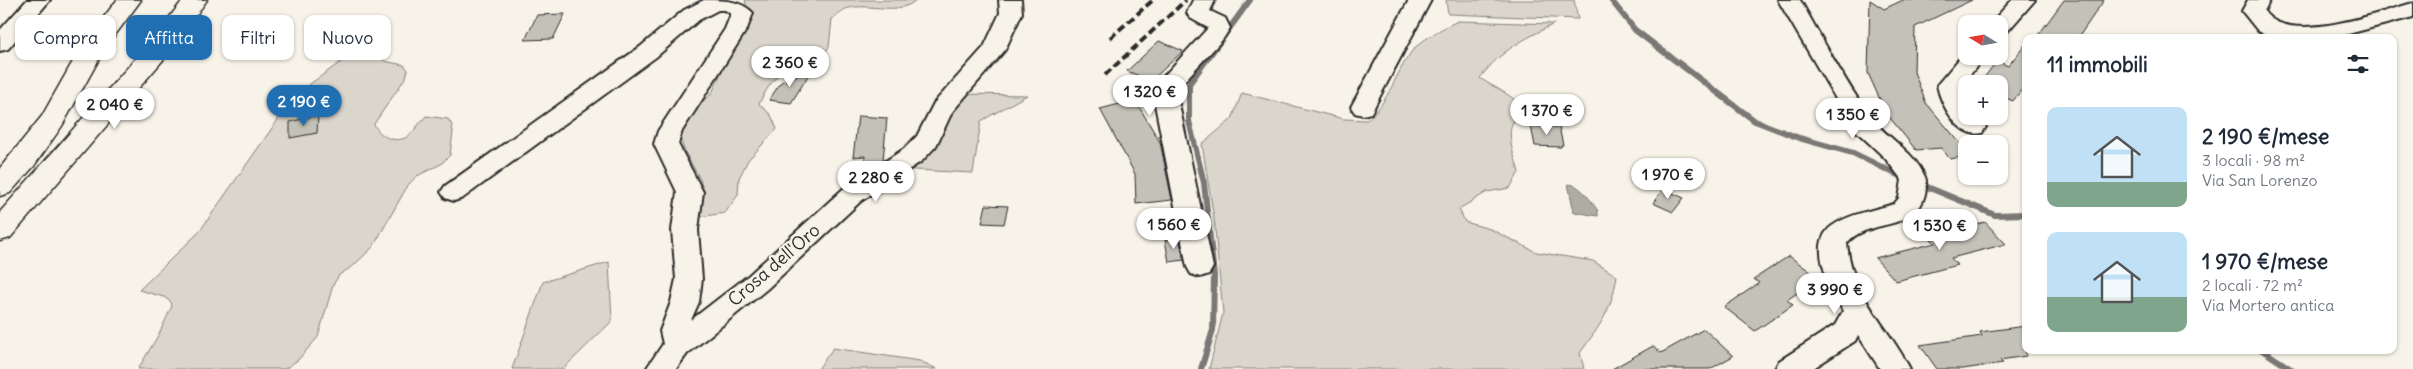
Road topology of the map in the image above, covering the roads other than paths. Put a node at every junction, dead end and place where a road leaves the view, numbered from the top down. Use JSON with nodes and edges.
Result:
{"nodes":[{"id":1,"x":38,"y":0,"type":"edge"},
{"id":2,"x":129,"y":0,"type":"edge"},
{"id":3,"x":195,"y":0,"type":"edge"},
{"id":4,"x":1010,"y":0,"type":"edge"},
{"id":5,"x":1204,"y":0,"type":"edge"},
{"id":6,"x":1420,"y":0,"type":"edge"},
{"id":7,"x":1789,"y":0,"type":"edge"},
{"id":8,"x":2024,"y":0,"type":"edge"},
{"id":9,"x":2259,"y":0,"type":"edge"},
{"id":10,"x":2413,"y":10,"type":"edge"},
{"id":11,"x":2008,"y":17,"type":"edge"},
{"id":12,"x":0,"y":44,"type":"edge"},
{"id":13,"x":1966,"y":65,"type":"edge"},
{"id":14,"x":1363,"y":107,"type":"dead end"},
{"id":15,"x":1974,"y":127,"type":"dead end"},
{"id":16,"x":0,"y":186,"type":"edge"},
{"id":17,"x":454,"y":192,"type":"dead end"},
{"id":18,"x":0,"y":231,"type":"edge"},
{"id":19,"x":1200,"y":267,"type":"dead end"},
{"id":20,"x":1857,"y":311,"type":"junction"},
{"id":21,"x":677,"y":346,"type":"junction"},
{"id":22,"x":660,"y":369,"type":"edge"},
{"id":23,"x":1789,"y":369,"type":"edge"},
{"id":24,"x":1896,"y":369,"type":"edge"}],
"edges":[{"from":1,"to":12,"type":"street"},
{"from":2,"to":16,"type":"main road"},
{"from":3,"to":18,"type":"main road"},
{"from":4,"to":21,"type":"street","name":"Crosa dell'Oro"},
{"from":5,"to":19,"type":"street"},
{"from":6,"to":14,"type":"street"},
{"from":7,"to":20,"type":"street"},
{"from":8,"to":11,"type":"street"},
{"from":9,"to":10,"type":"street"},
{"from":13,"to":15,"type":"street"},
{"from":17,"to":21,"type":"street"},
{"from":20,"to":23,"type":"street"},
{"from":20,"to":24,"type":"street"},
{"from":21,"to":22,"type":"street","name":"Crosa dell'Oro"}]}
